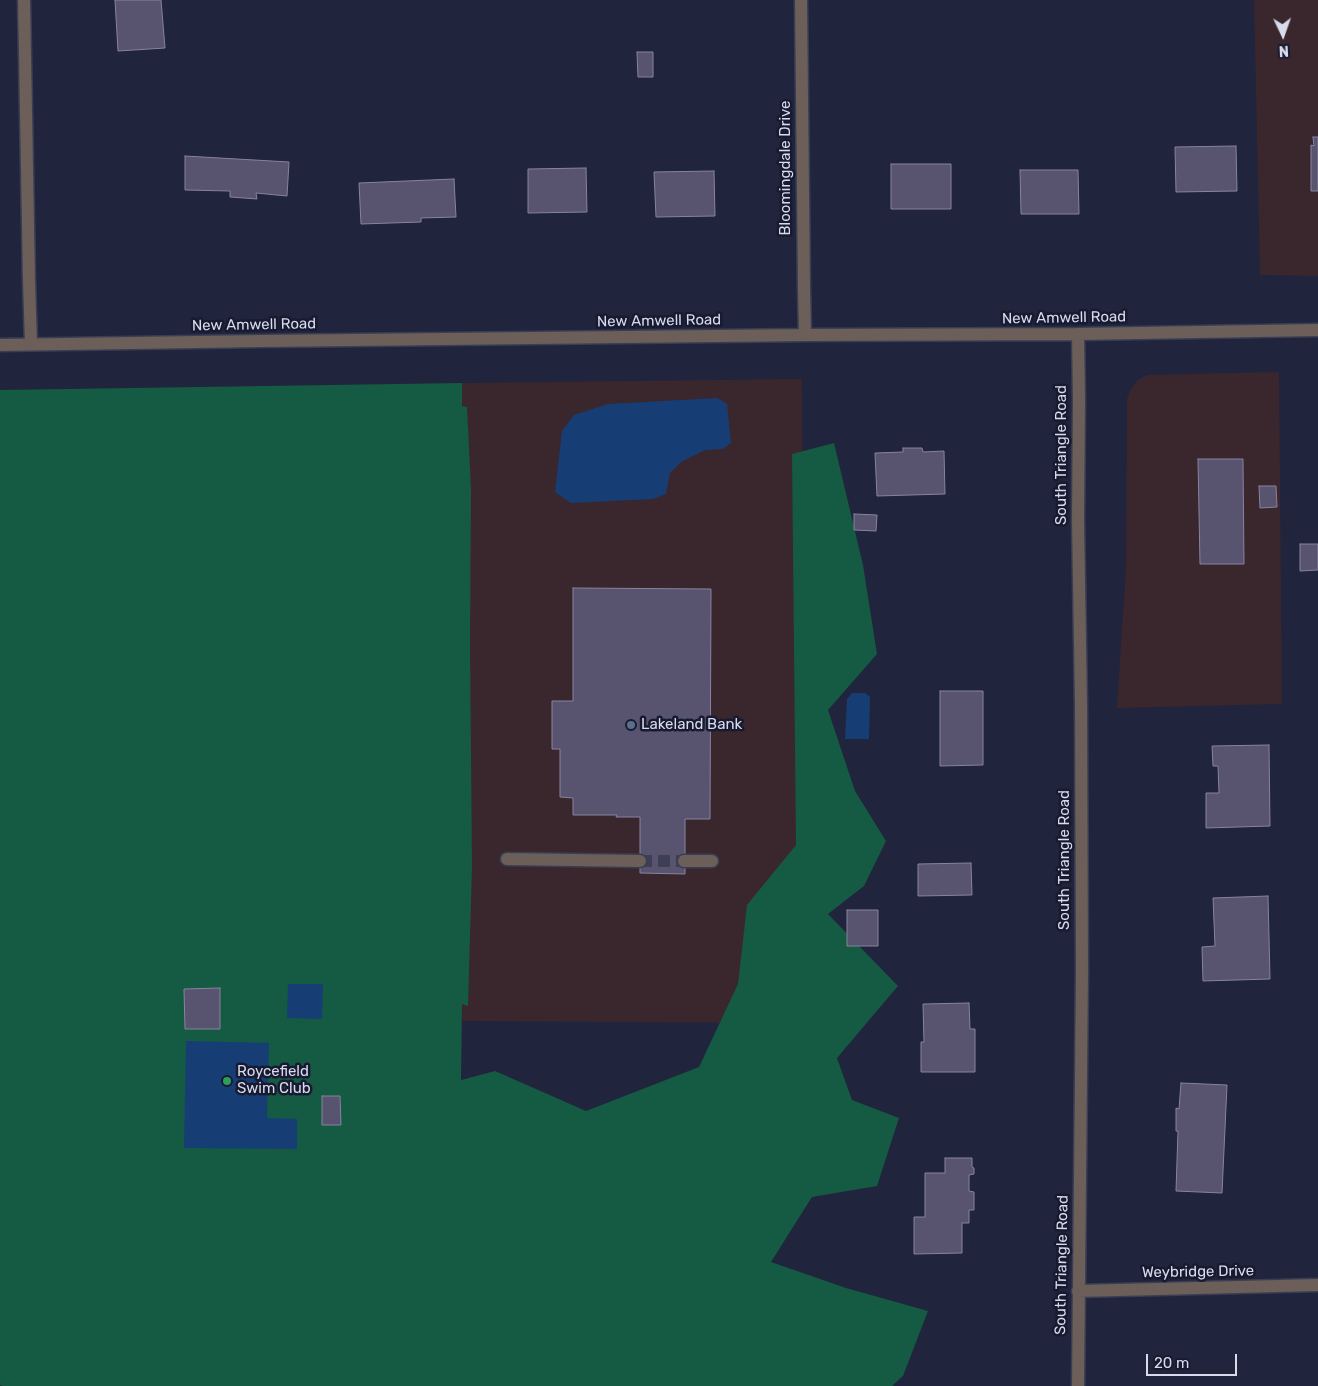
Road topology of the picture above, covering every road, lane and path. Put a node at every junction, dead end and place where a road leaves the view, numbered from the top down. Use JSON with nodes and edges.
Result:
{"nodes":[{"id":1,"x":24,"y":0,"type":"edge"},
{"id":2,"x":801,"y":0,"type":"edge"},
{"id":3,"x":1318,"y":330,"type":"edge"},
{"id":4,"x":1078,"y":334,"type":"junction"},
{"id":5,"x":805,"y":336,"type":"junction"},
{"id":6,"x":31,"y":344,"type":"junction"},
{"id":7,"x":0,"y":345,"type":"edge"},
{"id":8,"x":506,"y":859,"type":"dead end"},
{"id":9,"x":640,"y":861,"type":"tunnel mouth"},
{"id":10,"x":684,"y":861,"type":"tunnel mouth"},
{"id":11,"x":712,"y":861,"type":"dead end"},
{"id":12,"x":1318,"y":1285,"type":"edge"},
{"id":13,"x":1078,"y":1291,"type":"junction"},
{"id":14,"x":1078,"y":1386,"type":"edge"}],
"edges":[{"from":1,"to":6,"type":"street"},
{"from":2,"to":5,"type":"street","name":"Bloomingdale Drive"},
{"from":3,"to":4,"type":"street","name":"New Amwell Road"},
{"from":4,"to":5,"type":"street","name":"New Amwell Road"},
{"from":4,"to":13,"type":"street","name":"South Triangle Road"},
{"from":5,"to":6,"type":"street","name":"New Amwell Road"},
{"from":6,"to":7,"type":"street","name":"New Amwell Road"},
{"from":8,"to":9,"type":"street"},
{"from":10,"to":11,"type":"street"},
{"from":12,"to":13,"type":"street","name":"Weybridge Drive"},
{"from":13,"to":14,"type":"street","name":"South Triangle Road"}]}
